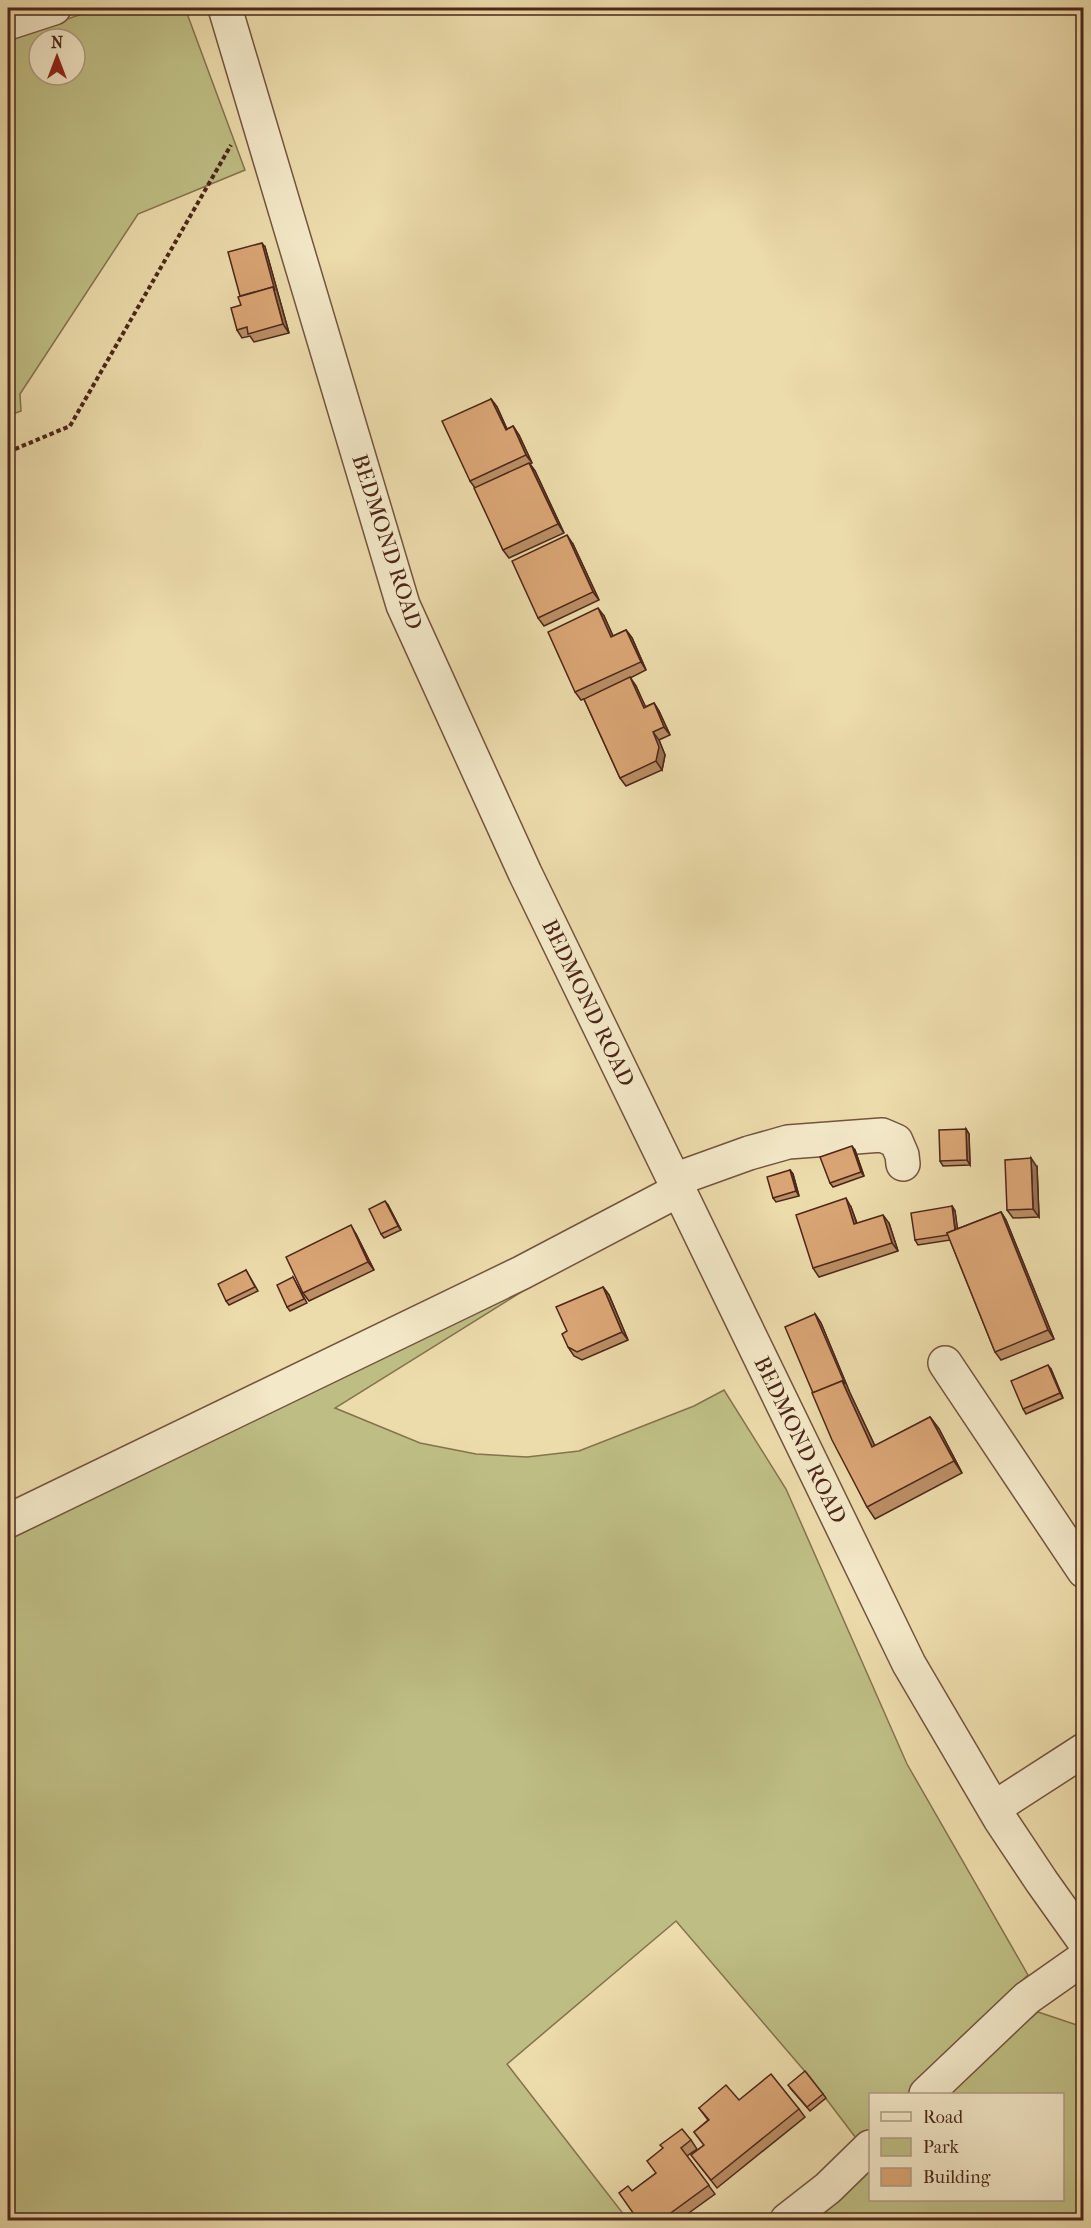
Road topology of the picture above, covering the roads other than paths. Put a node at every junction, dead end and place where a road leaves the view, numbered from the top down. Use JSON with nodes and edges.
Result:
{"nodes":[{"id":1,"x":54,"y":8,"type":"edge"},
{"id":2,"x":225,"y":8,"type":"edge"},
{"id":3,"x":8,"y":23,"type":"edge"},
{"id":4,"x":903,"y":1164,"type":"dead end"},
{"id":5,"x":676,"y":1185,"type":"junction"},
{"id":6,"x":945,"y":1363,"type":"dead end"},
{"id":7,"x":8,"y":1521,"type":"edge"},
{"id":8,"x":1083,"y":1571,"type":"edge"},
{"id":9,"x":1083,"y":1750,"type":"edge"},
{"id":10,"x":994,"y":1808,"type":"junction"},
{"id":11,"x":1083,"y":1941,"type":"edge"},
{"id":12,"x":1083,"y":1958,"type":"edge"},
{"id":13,"x":927,"y":2093,"type":"edge"},
{"id":14,"x":869,"y":2148,"type":"edge"},
{"id":15,"x":787,"y":2220,"type":"edge"}],
"edges":[{"from":1,"to":3,"type":"street"},
{"from":2,"to":5,"type":"street","name":"BEDMOND ROAD"},
{"from":4,"to":5,"type":"street"},
{"from":5,"to":7,"type":"street"},
{"from":5,"to":10,"type":"street","name":"BEDMOND ROAD"},
{"from":6,"to":8,"type":"street"},
{"from":9,"to":10,"type":"street"},
{"from":10,"to":11,"type":"street","name":"BEDMOND ROAD"},
{"from":12,"to":13,"type":"street"},
{"from":14,"to":15,"type":"street"}]}
